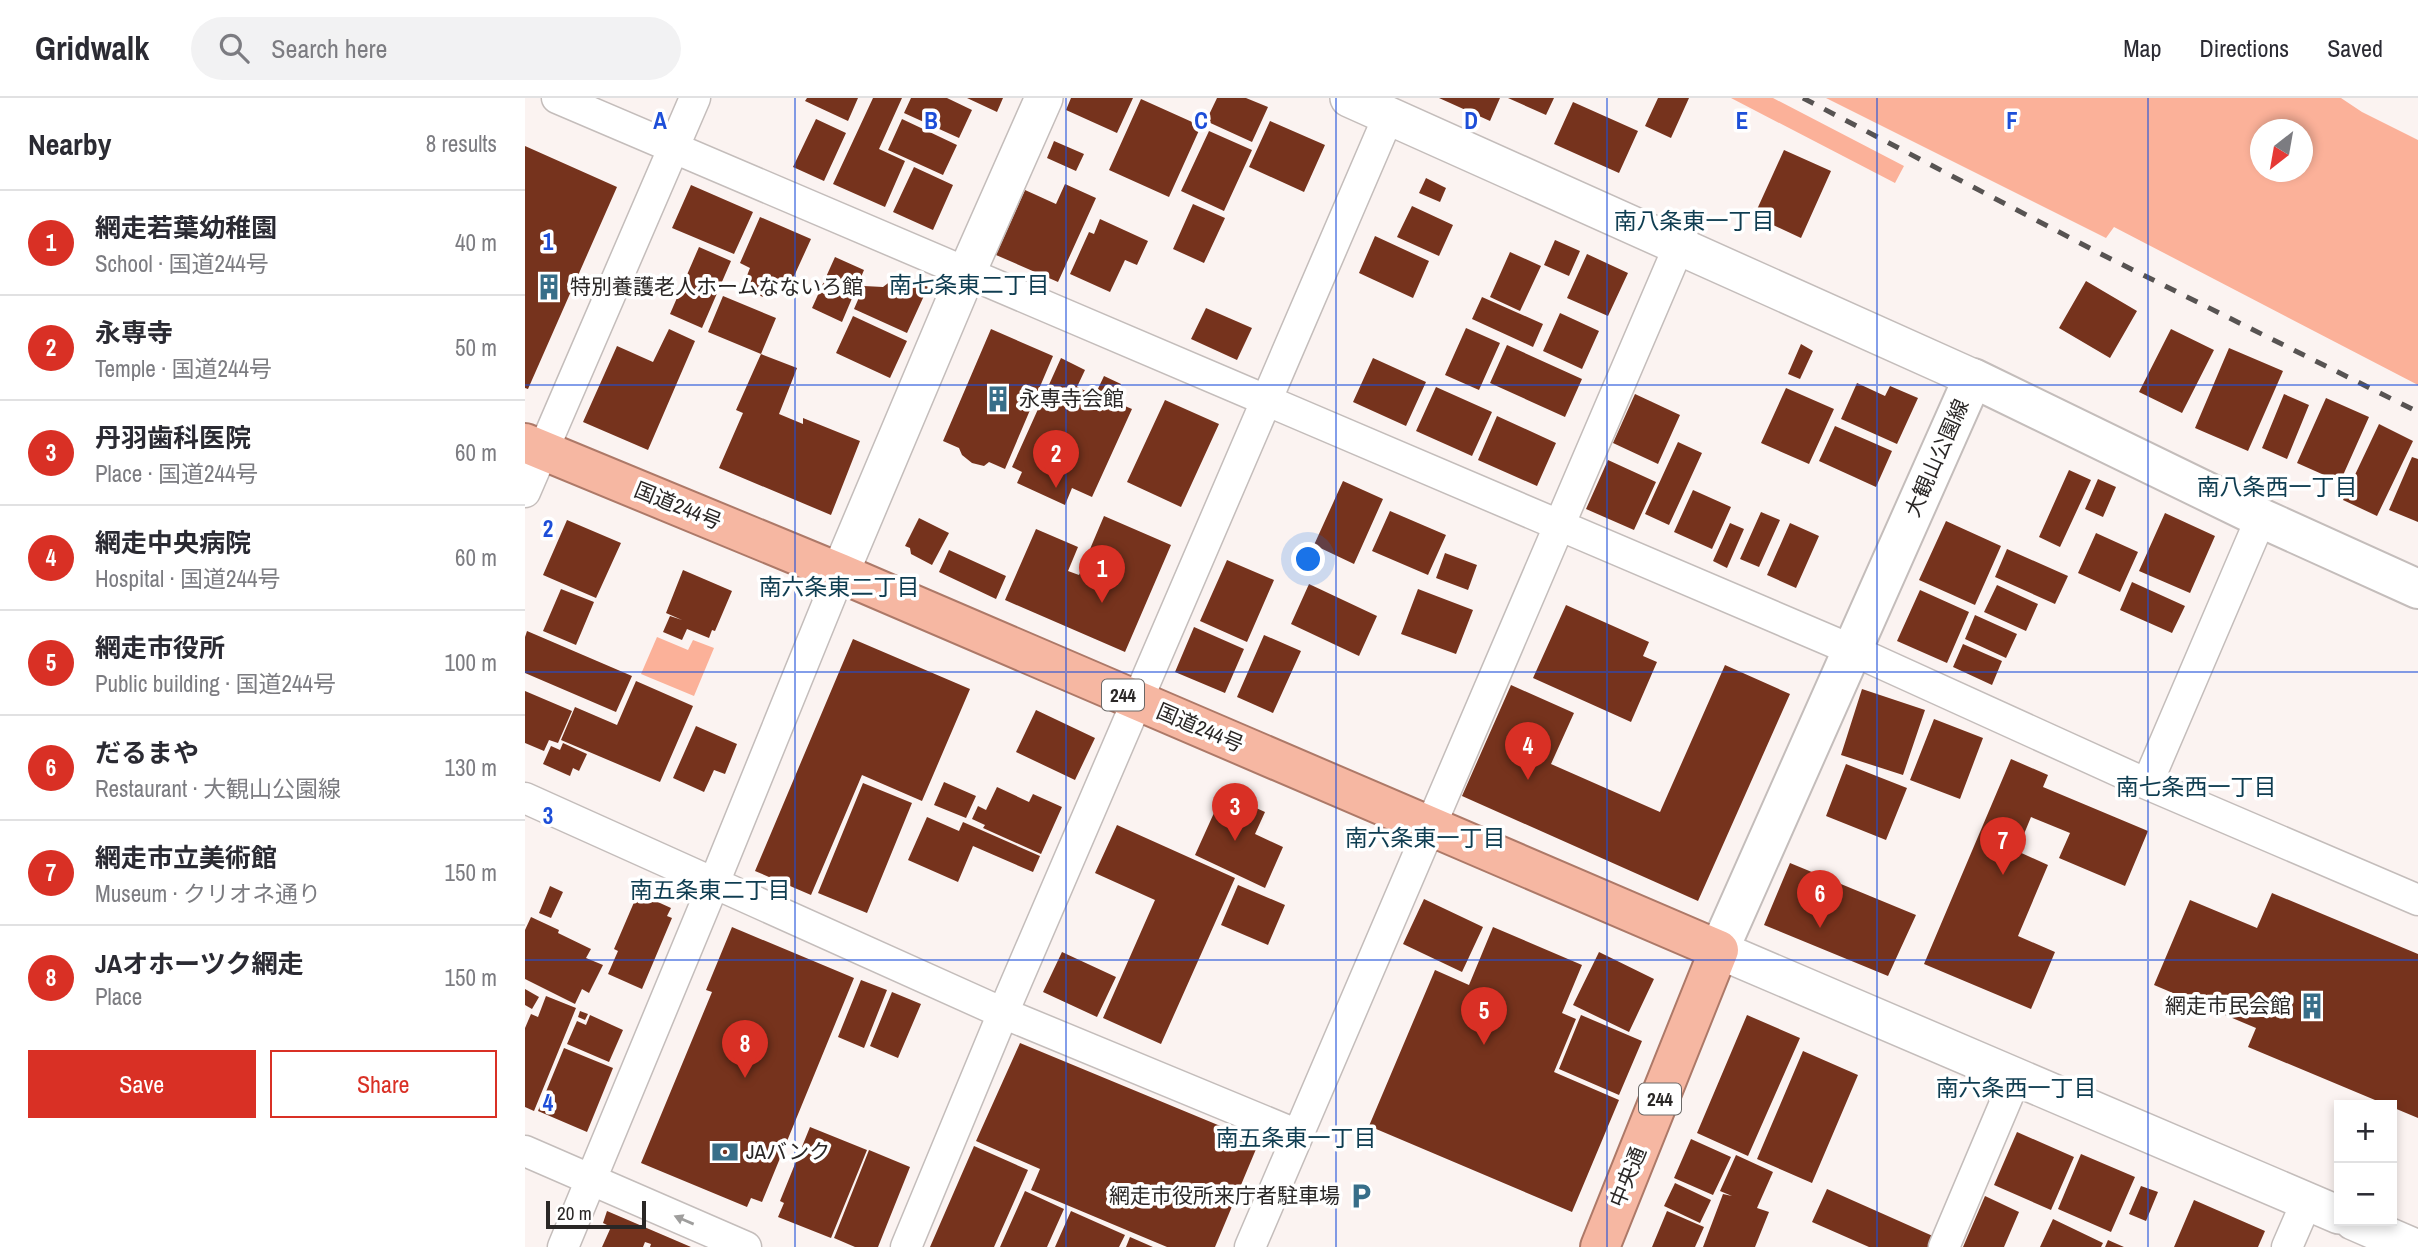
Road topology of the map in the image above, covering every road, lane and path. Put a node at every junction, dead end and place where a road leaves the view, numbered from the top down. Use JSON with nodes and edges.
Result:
{"nodes":[{"id":1,"x":557,"y":98,"type":"edge"},
{"id":2,"x":695,"y":98,"type":"edge"},
{"id":3,"x":1044,"y":98,"type":"edge"},
{"id":4,"x":1349,"y":98,"type":"edge"},
{"id":5,"x":1388,"y":115,"type":"junction"},
{"id":6,"x":673,"y":148,"type":"junction"},
{"id":7,"x":1679,"y":246,"type":"junction"},
{"id":8,"x":967,"y":272,"type":"junction"},
{"id":9,"x":1973,"y":378,"type":"junction"},
{"id":10,"x":1266,"y":400,"type":"junction"},
{"id":11,"x":534,"y":447,"type":"edge"},
{"id":12,"x":525,"y":492,"type":"edge"},
{"id":13,"x":2261,"y":518,"type":"junction"},
{"id":14,"x":1559,"y":525,"type":"junction"},
{"id":15,"x":840,"y":573,"type":"junction"},
{"id":16,"x":2418,"y":589,"type":"edge"},
{"id":17,"x":1852,"y":650,"type":"junction"},
{"id":18,"x":1138,"y":701,"type":"junction"},
{"id":19,"x":2147,"y":784,"type":"junction"},
{"id":20,"x":525,"y":799,"type":"edge"},
{"id":21,"x":1430,"y":825,"type":"junction"},
{"id":22,"x":714,"y":883,"type":"junction"},
{"id":23,"x":2418,"y":900,"type":"edge"},
{"id":24,"x":1719,"y":950,"type":"junction"},
{"id":25,"x":1003,"y":1013,"type":"junction"},
{"id":26,"x":2016,"y":1077,"type":"junction"},
{"id":27,"x":1299,"y":1135,"type":"junction"},
{"id":28,"x":525,"y":1151,"type":"edge"},
{"id":29,"x":591,"y":1181,"type":"junction"},
{"id":30,"x":2323,"y":1208,"type":"edge"},
{"id":31,"x":2365,"y":1226,"type":"edge"},
{"id":32,"x":563,"y":1247,"type":"edge"},
{"id":33,"x":746,"y":1247,"type":"edge"},
{"id":34,"x":906,"y":1247,"type":"edge"},
{"id":35,"x":1250,"y":1247,"type":"edge"},
{"id":36,"x":1600,"y":1247,"type":"edge"},
{"id":37,"x":1944,"y":1247,"type":"edge"},
{"id":38,"x":2287,"y":1247,"type":"edge"},
{"id":39,"x":2413,"y":1247,"type":"edge"}],
"edges":[{"from":1,"to":6,"type":"street"},
{"from":2,"to":6,"type":"street"},
{"from":3,"to":8,"type":"street"},
{"from":4,"to":5,"type":"street"},
{"from":5,"to":7,"type":"street"},
{"from":5,"to":10,"type":"street"},
{"from":6,"to":8,"type":"street"},
{"from":6,"to":11,"type":"street"},
{"from":7,"to":9,"type":"street"},
{"from":7,"to":14,"type":"street"},
{"from":8,"to":10,"type":"street"},
{"from":8,"to":15,"type":"street"},
{"from":9,"to":13,"type":"main road","name":"大観山公園線"},
{"from":9,"to":17,"type":"main road","name":"大観山公園線"},
{"from":10,"to":14,"type":"street"},
{"from":10,"to":18,"type":"street"},
{"from":11,"to":12,"type":"street"},
{"from":11,"to":15,"type":"highway","name":"国道244号","number":"244"},
{"from":13,"to":16,"type":"main road","name":"大観山公園線"},
{"from":13,"to":19,"type":"street"},
{"from":14,"to":17,"type":"street"},
{"from":14,"to":21,"type":"street"},
{"from":15,"to":18,"type":"highway","name":"国道244号","number":"244"},
{"from":15,"to":22,"type":"street"},
{"from":17,"to":19,"type":"street"},
{"from":17,"to":24,"type":"main road","name":"大観山公園線"},
{"from":18,"to":21,"type":"highway","name":"国道244号","number":"244"},
{"from":18,"to":25,"type":"street"},
{"from":19,"to":23,"type":"street"},
{"from":20,"to":22,"type":"street"},
{"from":21,"to":24,"type":"highway","name":"国道244号","number":"244"},
{"from":21,"to":27,"type":"street"},
{"from":22,"to":25,"type":"street"},
{"from":22,"to":29,"type":"street"},
{"from":24,"to":26,"type":"street"},
{"from":24,"to":36,"type":"highway","name":"中央通","number":"244"},
{"from":25,"to":27,"type":"street"},
{"from":25,"to":34,"type":"street"},
{"from":26,"to":30,"type":"street"},
{"from":26,"to":37,"type":"street"},
{"from":27,"to":35,"type":"street"},
{"from":28,"to":29,"type":"street"},
{"from":29,"to":32,"type":"street"},
{"from":33,"to":29,"type":"street","one_way":true},
{"from":30,"to":38,"type":"street"},
{"from":31,"to":39,"type":"street"}]}
